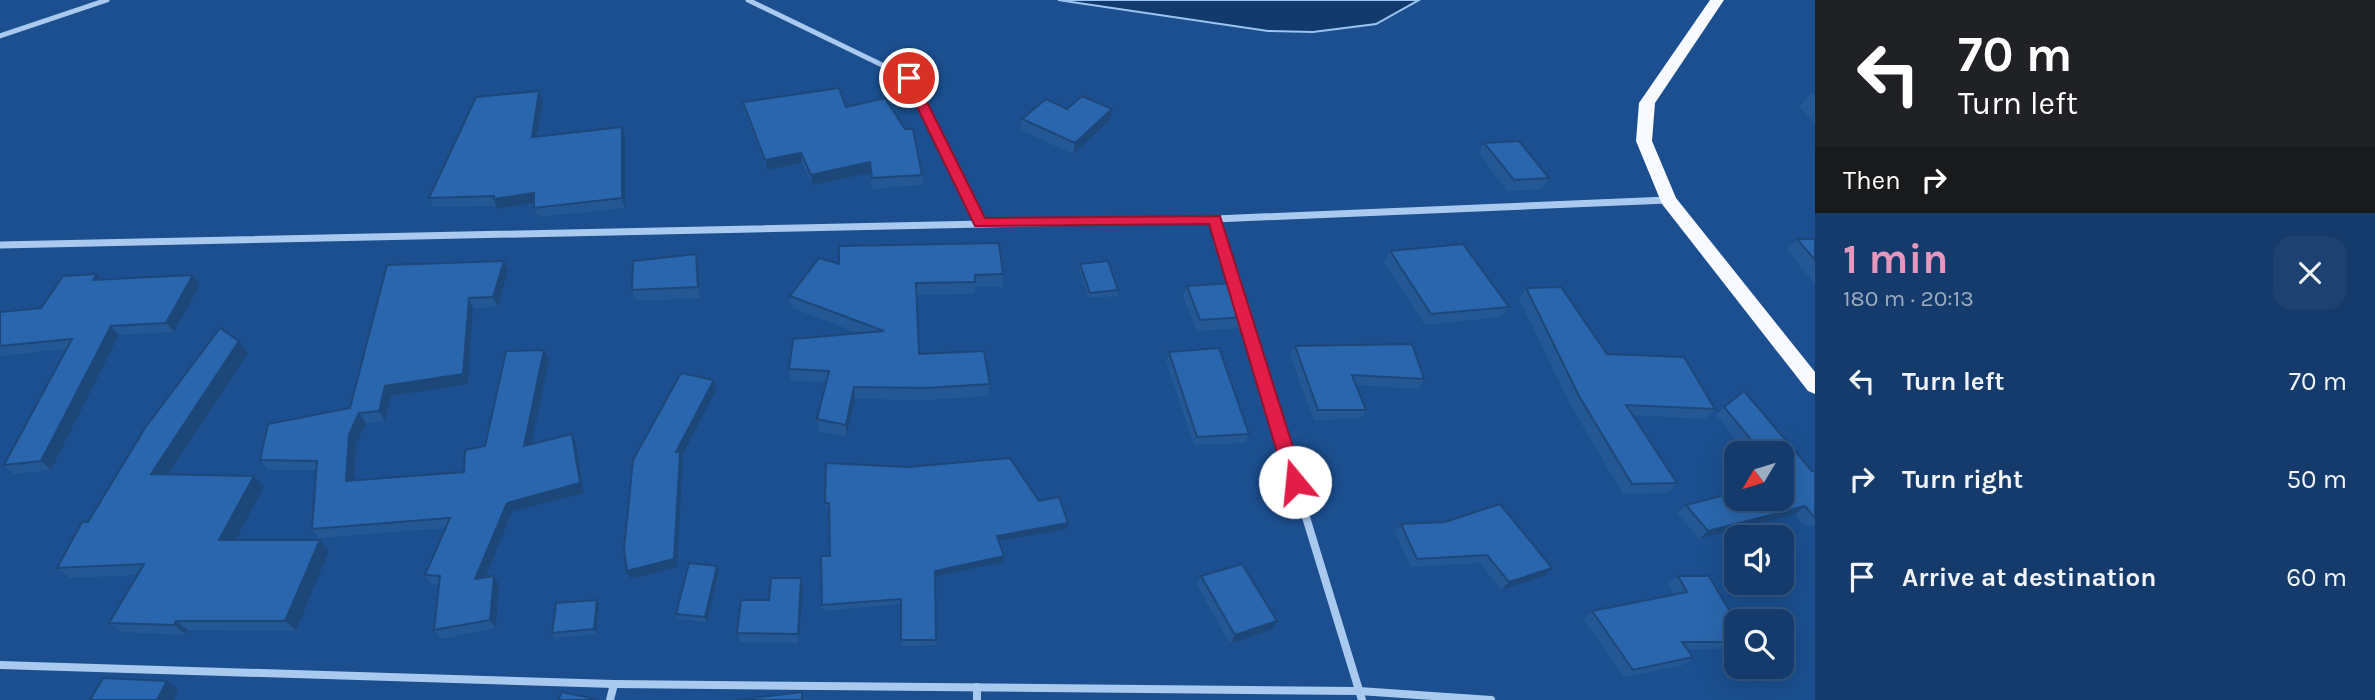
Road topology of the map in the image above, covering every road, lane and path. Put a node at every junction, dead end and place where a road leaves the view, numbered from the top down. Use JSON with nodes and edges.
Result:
{"nodes":[{"id":1,"x":107,"y":0,"type":"edge"},
{"id":2,"x":748,"y":0,"type":"edge"},
{"id":3,"x":1717,"y":0,"type":"edge"},
{"id":4,"x":0,"y":36,"type":"edge"},
{"id":5,"x":1668,"y":200,"type":"junction"},
{"id":6,"x":1215,"y":219,"type":"junction"},
{"id":7,"x":980,"y":223,"type":"junction"},
{"id":8,"x":0,"y":245,"type":"edge"},
{"id":9,"x":1815,"y":386,"type":"edge"},
{"id":10,"x":0,"y":665,"type":"edge"},
{"id":11,"x":614,"y":684,"type":"junction"},
{"id":12,"x":977,"y":688,"type":"junction"},
{"id":13,"x":1361,"y":696,"type":"edge"},
{"id":14,"x":610,"y":700,"type":"edge"},
{"id":15,"x":977,"y":700,"type":"edge"},
{"id":16,"x":1491,"y":700,"type":"edge"}],
"edges":[{"from":1,"to":4,"type":"street"},
{"from":2,"to":7,"type":"street"},
{"from":3,"to":5,"type":"highway"},
{"from":5,"to":6,"type":"street"},
{"from":5,"to":9,"type":"highway"},
{"from":6,"to":7,"type":"street"},
{"from":6,"to":13,"type":"street"},
{"from":7,"to":8,"type":"street"},
{"from":10,"to":11,"type":"street"},
{"from":11,"to":12,"type":"street"},
{"from":11,"to":14,"type":"street"},
{"from":12,"to":13,"type":"street"},
{"from":12,"to":15,"type":"street"},
{"from":13,"to":16,"type":"street"}]}
